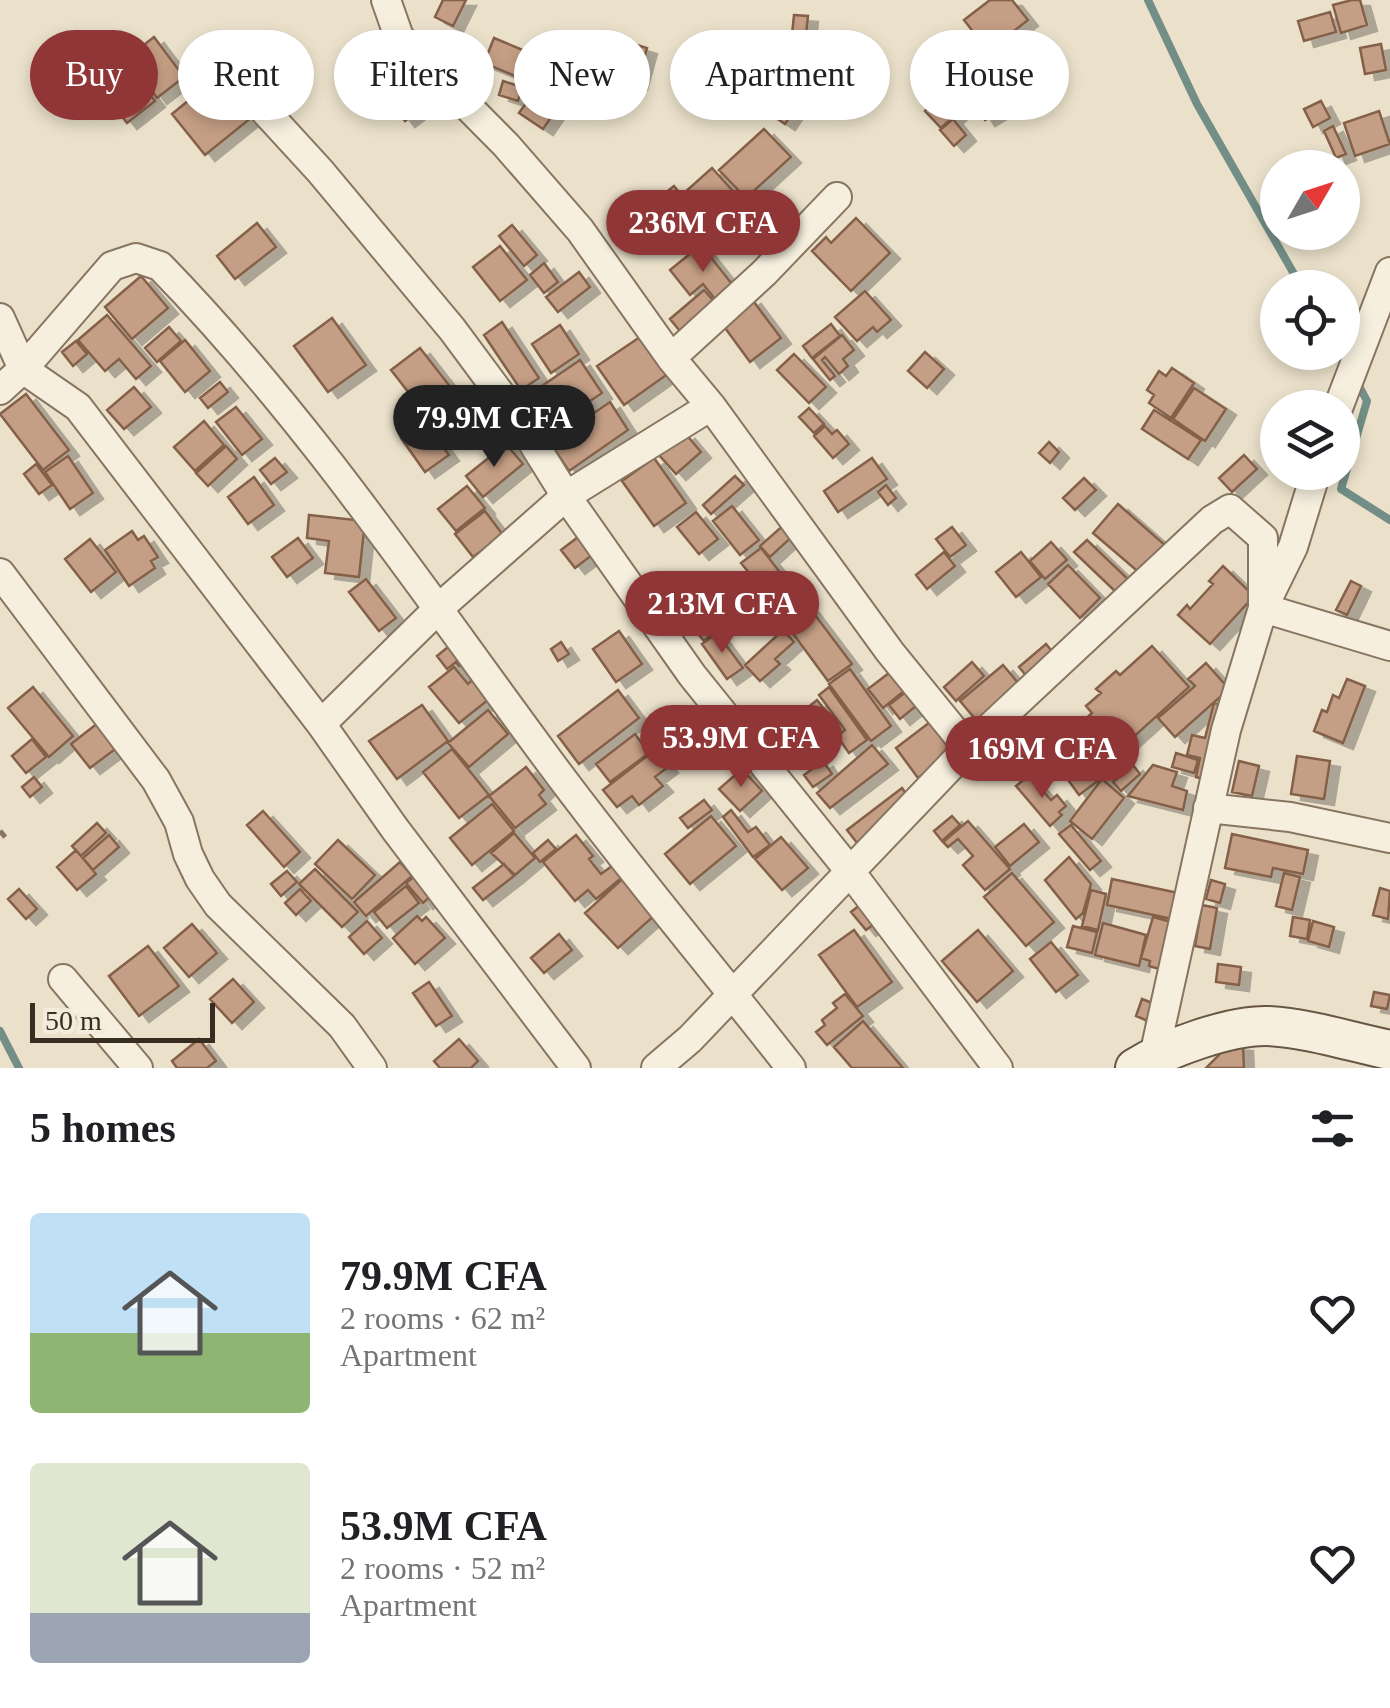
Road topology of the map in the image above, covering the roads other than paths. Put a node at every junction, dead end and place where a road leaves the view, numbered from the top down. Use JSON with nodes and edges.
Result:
{"nodes":[{"id":1,"x":386,"y":0,"type":"edge"},
{"id":2,"x":273,"y":120,"type":"edge"},
{"id":3,"x":837,"y":196,"type":"dead end"},
{"id":4,"x":1390,"y":272,"type":"edge"},
{"id":5,"x":0,"y":318,"type":"edge"},
{"id":6,"x":671,"y":358,"type":"junction"},
{"id":7,"x":23,"y":370,"type":"junction"},
{"id":8,"x":0,"y":390,"type":"edge"},
{"id":9,"x":1345,"y":390,"type":"edge"},
{"id":10,"x":711,"y":406,"type":"junction"},
{"id":11,"x":1310,"y":490,"type":"edge"},
{"id":12,"x":566,"y":496,"type":"junction"},
{"id":13,"x":0,"y":573,"type":"edge"},
{"id":14,"x":440,"y":608,"type":"junction"},
{"id":15,"x":1263,"y":608,"type":"junction"},
{"id":16,"x":1390,"y":646,"type":"edge"},
{"id":17,"x":321,"y":724,"type":"junction"},
{"id":18,"x":968,"y":748,"type":"junction"},
{"id":19,"x":1208,"y":808,"type":"junction"},
{"id":20,"x":1390,"y":838,"type":"edge"},
{"id":21,"x":850,"y":870,"type":"junction"},
{"id":22,"x":63,"y":979,"type":"dead end"},
{"id":23,"x":734,"y":994,"type":"junction"},
{"id":24,"x":1390,"y":1050,"type":"edge"},
{"id":25,"x":1145,"y":1062,"type":"edge"},
{"id":26,"x":138,"y":1068,"type":"edge"},
{"id":27,"x":372,"y":1068,"type":"edge"},
{"id":28,"x":576,"y":1068,"type":"edge"},
{"id":29,"x":656,"y":1068,"type":"edge"},
{"id":30,"x":791,"y":1068,"type":"edge"},
{"id":31,"x":998,"y":1068,"type":"edge"}],
"edges":[{"from":1,"to":6,"type":"street"},
{"from":2,"to":12,"type":"street"},
{"from":3,"to":6,"type":"street"},
{"from":4,"to":9,"type":"street"},
{"from":5,"to":7,"type":"street"},
{"from":6,"to":10,"type":"street"},
{"from":7,"to":8,"type":"street"},
{"from":7,"to":14,"type":"street"},
{"from":7,"to":17,"type":"street"},
{"from":10,"to":12,"type":"street"},
{"from":10,"to":18,"type":"street"},
{"from":11,"to":15,"type":"street"},
{"from":12,"to":14,"type":"street"},
{"from":12,"to":21,"type":"street"},
{"from":13,"to":27,"type":"street"},
{"from":14,"to":17,"type":"street"},
{"from":14,"to":23,"type":"street"},
{"from":15,"to":16,"type":"street"},
{"from":15,"to":18,"type":"street"},
{"from":15,"to":19,"type":"street"},
{"from":17,"to":28,"type":"street"},
{"from":18,"to":21,"type":"street"},
{"from":19,"to":20,"type":"street"},
{"from":19,"to":25,"type":"street"},
{"from":21,"to":23,"type":"street"},
{"from":21,"to":31,"type":"street"},
{"from":22,"to":26,"type":"street"},
{"from":23,"to":29,"type":"street"},
{"from":23,"to":30,"type":"street"},
{"from":24,"to":25,"type":"street"}]}
